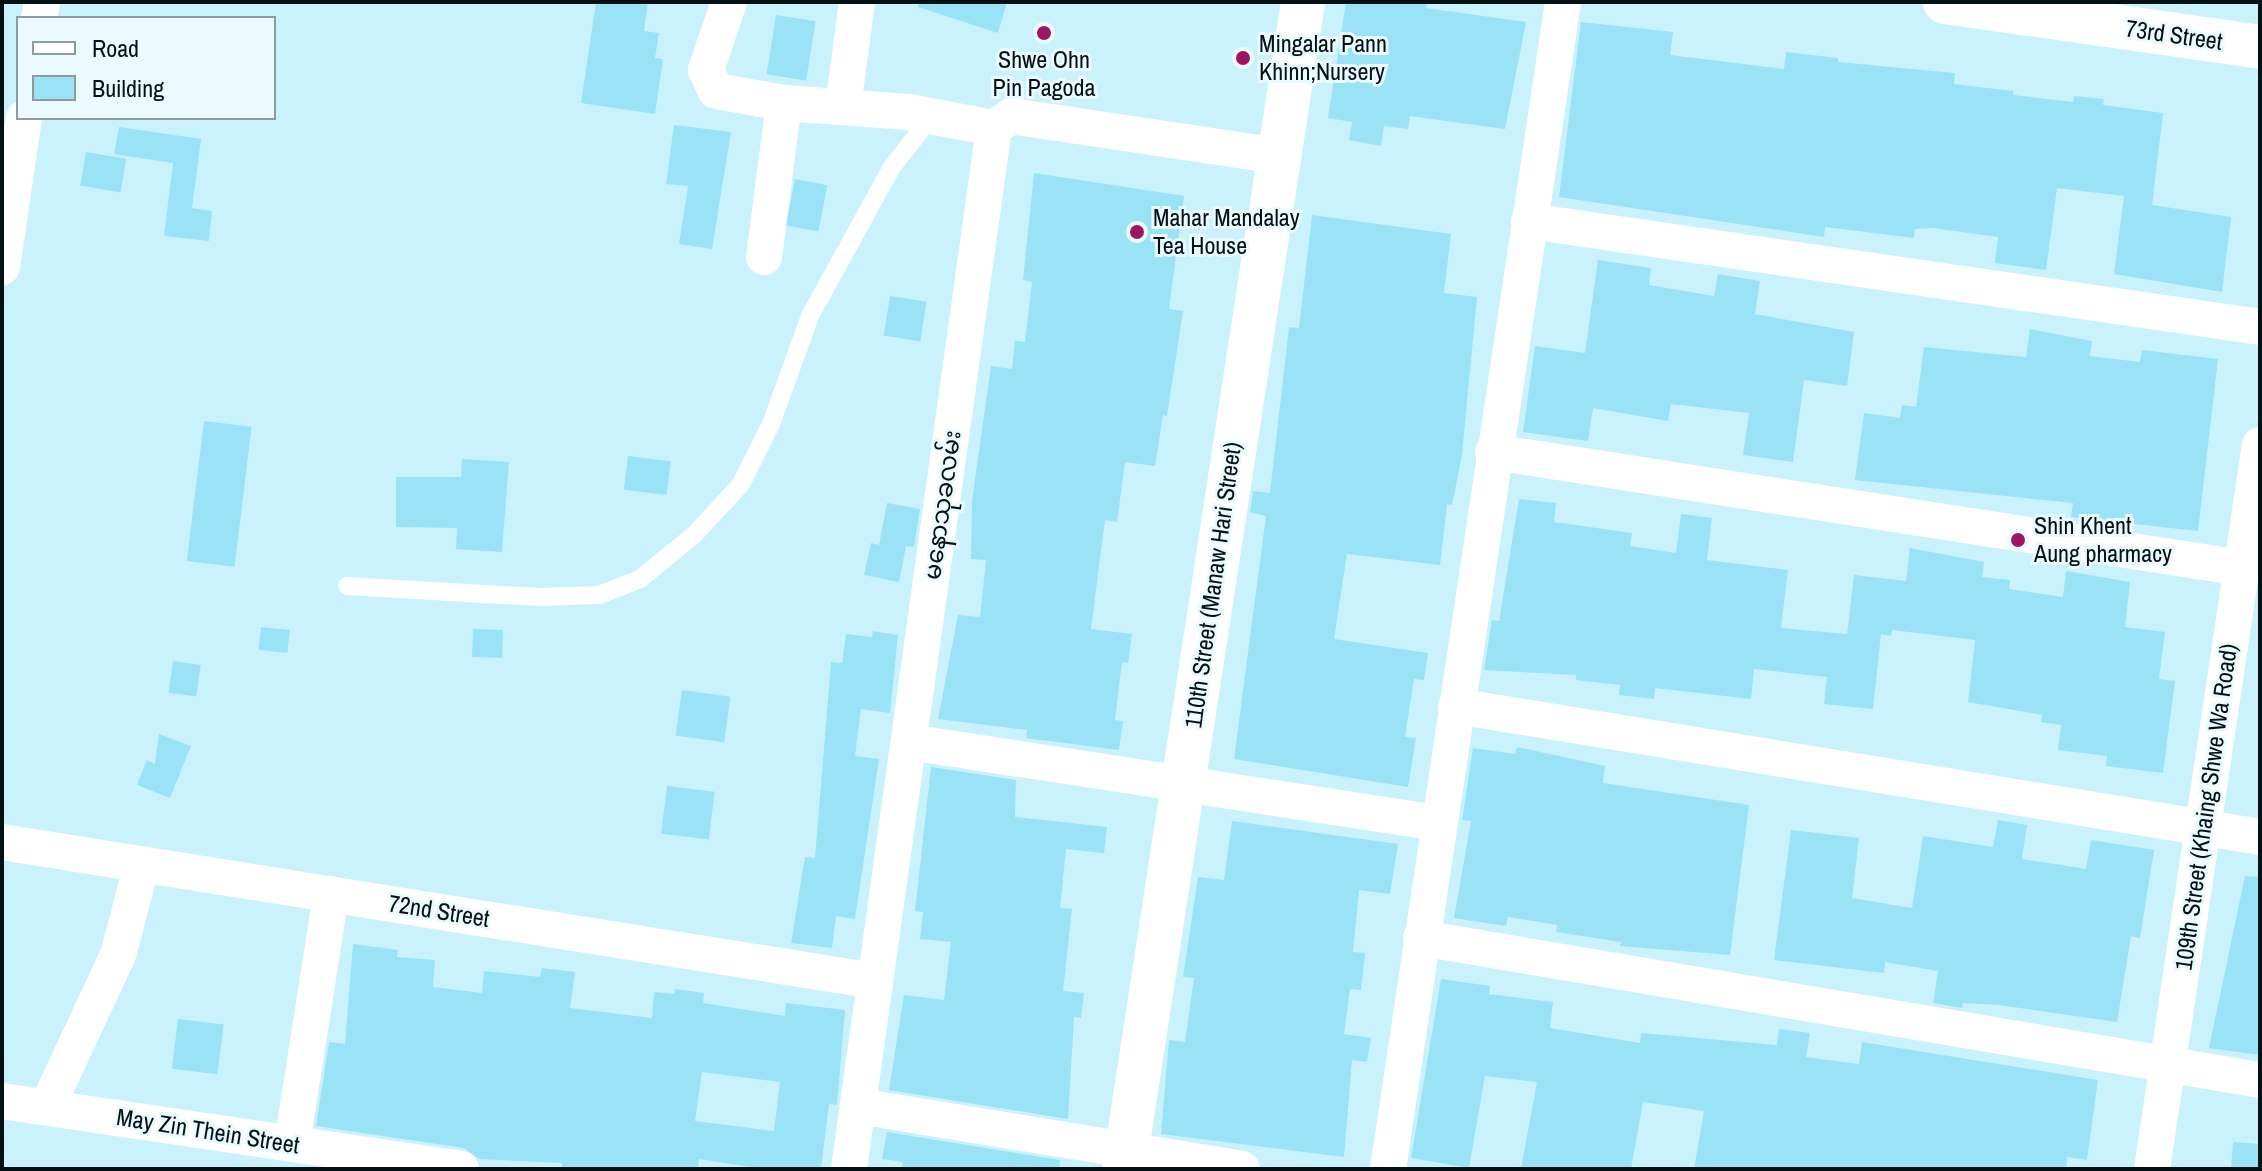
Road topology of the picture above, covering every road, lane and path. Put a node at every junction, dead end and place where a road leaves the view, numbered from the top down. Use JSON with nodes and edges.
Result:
{"nodes":[{"id":1,"x":729,"y":2,"type":"edge"},
{"id":2,"x":857,"y":2,"type":"edge"},
{"id":3,"x":1303,"y":2,"type":"edge"},
{"id":4,"x":1563,"y":2,"type":"edge"},
{"id":5,"x":1945,"y":2,"type":"edge"},
{"id":6,"x":2260,"y":47,"type":"edge"},
{"id":7,"x":784,"y":103,"type":"junction"},
{"id":8,"x":843,"y":107,"type":"junction"},
{"id":9,"x":932,"y":116,"type":"junction"},
{"id":10,"x":24,"y":120,"type":"edge"},
{"id":11,"x":994,"y":128,"type":"junction"},
{"id":12,"x":1278,"y":156,"type":"junction"},
{"id":13,"x":1529,"y":221,"type":"junction"},
{"id":14,"x":764,"y":257,"type":"dead end"},
{"id":15,"x":2,"y":267,"type":"edge"},
{"id":16,"x":2260,"y":327,"type":"edge"},
{"id":17,"x":2260,"y":445,"type":"edge"},
{"id":18,"x":1493,"y":452,"type":"junction"},
{"id":19,"x":2242,"y":568,"type":"junction"},
{"id":20,"x":347,"y":586,"type":"dead end"},
{"id":21,"x":1456,"y":706,"type":"junction"},
{"id":22,"x":909,"y":742,"type":"junction"},
{"id":23,"x":1185,"y":784,"type":"junction"},
{"id":24,"x":1438,"y":823,"type":"junction"},
{"id":25,"x":2203,"y":828,"type":"junction"},
{"id":26,"x":2260,"y":837,"type":"edge"},
{"id":27,"x":2,"y":842,"type":"edge"},
{"id":28,"x":142,"y":864,"type":"junction"},
{"id":29,"x":331,"y":894,"type":"junction"},
{"id":30,"x":1421,"y":938,"type":"junction"},
{"id":31,"x":875,"y":981,"type":"junction"},
{"id":32,"x":2168,"y":1066,"type":"junction"},
{"id":33,"x":2260,"y":1080,"type":"edge"},
{"id":34,"x":2,"y":1101,"type":"edge"},
{"id":35,"x":858,"y":1106,"type":"junction"},
{"id":36,"x":47,"y":1107,"type":"junction"},
{"id":37,"x":292,"y":1144,"type":"junction"},
{"id":38,"x":1125,"y":1160,"type":"edge"},
{"id":39,"x":1398,"y":1167,"type":"edge"},
{"id":40,"x":461,"y":1169,"type":"edge"},
{"id":41,"x":849,"y":1169,"type":"edge"},
{"id":42,"x":1242,"y":1169,"type":"edge"},
{"id":43,"x":2152,"y":1169,"type":"edge"}],
"edges":[{"from":1,"to":7,"type":"street"},
{"from":2,"to":8,"type":"street"},
{"from":3,"to":12,"type":"main road","name":"110th Street (Manaw Hari Street)"},
{"from":4,"to":13,"type":"street"},
{"from":5,"to":6,"type":"main road","name":"73rd Street"},
{"from":7,"to":8,"type":"street"},
{"from":7,"to":14,"type":"street"},
{"from":8,"to":9,"type":"street"},
{"from":9,"to":11,"type":"street"},
{"from":9,"to":20,"type":"lane"},
{"from":10,"to":15,"type":"street"},
{"from":11,"to":12,"type":"street"},
{"from":11,"to":22,"type":"street","name":"မနောသုခလမ်း"},
{"from":12,"to":23,"type":"main road","name":"110th Street (Manaw Hari Street)"},
{"from":13,"to":16,"type":"street"},
{"from":13,"to":18,"type":"street"},
{"from":17,"to":19,"type":"street","name":"109th Street (Khaing Shwe Wa Road)"},
{"from":18,"to":19,"type":"street"},
{"from":18,"to":21,"type":"street"},
{"from":19,"to":25,"type":"street","name":"109th Street (Khaing Shwe Wa Road)"},
{"from":21,"to":24,"type":"street"},
{"from":21,"to":25,"type":"street"},
{"from":22,"to":23,"type":"street"},
{"from":22,"to":31,"type":"street","name":"မနောသုခလမ်း"},
{"from":23,"to":24,"type":"street"},
{"from":23,"to":38,"type":"main road","name":"110th Street (Manaw Hari Street)"},
{"from":24,"to":30,"type":"street"},
{"from":25,"to":26,"type":"street"},
{"from":25,"to":32,"type":"street","name":"109th Street (Khaing Shwe Wa Road)"},
{"from":27,"to":28,"type":"street","name":"72nd Street"},
{"from":28,"to":29,"type":"street","name":"72nd Street"},
{"from":28,"to":36,"type":"street"},
{"from":29,"to":31,"type":"street","name":"72nd Street"},
{"from":29,"to":37,"type":"street"},
{"from":30,"to":32,"type":"street"},
{"from":30,"to":39,"type":"street"},
{"from":31,"to":35,"type":"street","name":"မနောသုခလမ်း"},
{"from":32,"to":33,"type":"street"},
{"from":32,"to":43,"type":"street","name":"109th Street (Khaing Shwe Wa Road)"},
{"from":34,"to":36,"type":"street","name":"May Zin Thein Street"},
{"from":35,"to":38,"type":"street"},
{"from":35,"to":41,"type":"street","name":"မနောသုခလမ်း"},
{"from":36,"to":37,"type":"street","name":"May Zin Thein Street"},
{"from":37,"to":40,"type":"street","name":"May Zin Thein Street"},
{"from":38,"to":42,"type":"street"}]}
